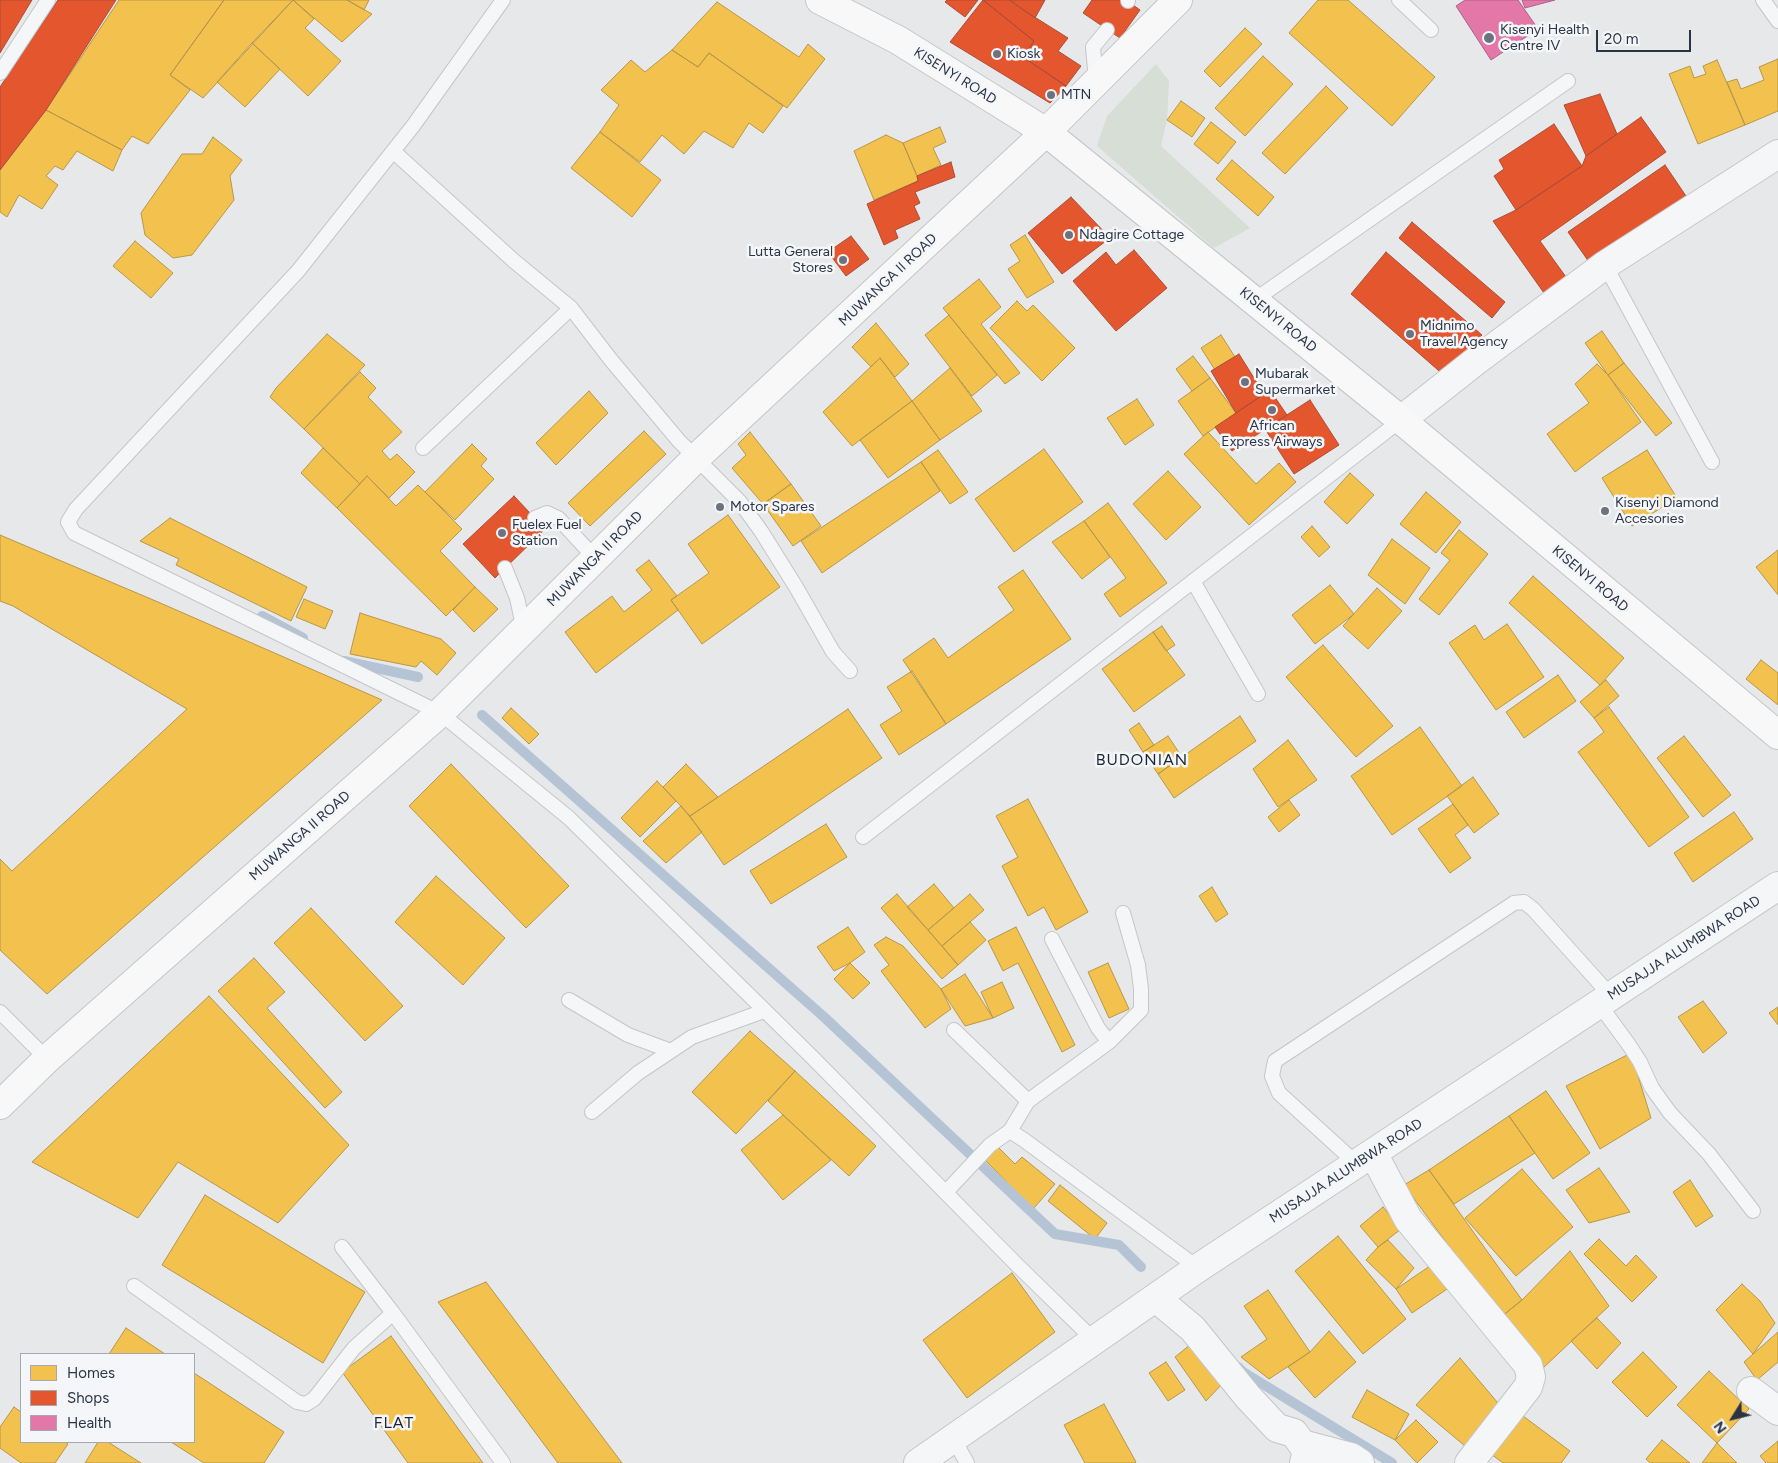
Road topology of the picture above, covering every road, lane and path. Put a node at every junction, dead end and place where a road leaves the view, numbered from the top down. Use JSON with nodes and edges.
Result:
{"nodes":[{"id":1,"x":48,"y":0,"type":"edge"},
{"id":2,"x":503,"y":0,"type":"edge"},
{"id":3,"x":1176,"y":0,"type":"edge"},
{"id":4,"x":1399,"y":0,"type":"edge"},
{"id":5,"x":1763,"y":0,"type":"edge"},
{"id":6,"x":826,"y":1,"type":"edge"},
{"id":7,"x":1778,"y":21,"type":"edge"},
{"id":8,"x":1107,"y":30,"type":"dead end"},
{"id":9,"x":1432,"y":30,"type":"dead end"},
{"id":10,"x":0,"y":73,"type":"edge"},
{"id":11,"x":1568,"y":81,"type":"dead end"},
{"id":12,"x":1096,"y":82,"type":"junction"},
{"id":13,"x":1046,"y":132,"type":"junction"},
{"id":14,"x":393,"y":151,"type":"junction"},
{"id":15,"x":1778,"y":154,"type":"edge"},
{"id":16,"x":1605,"y":265,"type":"junction"},
{"id":17,"x":1253,"y":301,"type":"junction"},
{"id":18,"x":571,"y":308,"type":"junction"},
{"id":19,"x":1406,"y":417,"type":"junction"},
{"id":20,"x":423,"y":448,"type":"dead end"},
{"id":21,"x":696,"y":458,"type":"junction"},
{"id":22,"x":1712,"y":462,"type":"dead end"},
{"id":23,"x":534,"y":518,"type":"dead end"},
{"id":24,"x":595,"y":558,"type":"junction"},
{"id":25,"x":505,"y":568,"type":"dead end"},
{"id":26,"x":1193,"y":581,"type":"junction"},
{"id":27,"x":524,"y":630,"type":"junction"},
{"id":28,"x":850,"y":671,"type":"dead end"},
{"id":29,"x":1258,"y":694,"type":"dead end"},
{"id":30,"x":440,"y":713,"type":"junction"},
{"id":31,"x":1778,"y":735,"type":"edge"},
{"id":32,"x":863,"y":837,"type":"dead end"},
{"id":33,"x":1778,"y":886,"type":"edge"},
{"id":34,"x":1123,"y":913,"type":"dead end"},
{"id":35,"x":1052,"y":939,"type":"dead end"},
{"id":36,"x":569,"y":1000,"type":"dead end"},
{"id":37,"x":1605,"y":1000,"type":"junction"},
{"id":38,"x":764,"y":1011,"type":"junction"},
{"id":39,"x":0,"y":1012,"type":"edge"},
{"id":40,"x":954,"y":1030,"type":"dead end"},
{"id":41,"x":1109,"y":1042,"type":"junction"},
{"id":42,"x":671,"y":1051,"type":"junction"},
{"id":43,"x":47,"y":1059,"type":"junction"},
{"id":44,"x":1028,"y":1101,"type":"junction"},
{"id":45,"x":0,"y":1105,"type":"edge"},
{"id":46,"x":592,"y":1112,"type":"dead end"},
{"id":47,"x":1010,"y":1131,"type":"junction"},
{"id":48,"x":1365,"y":1158,"type":"junction"},
{"id":49,"x":946,"y":1192,"type":"junction"},
{"id":50,"x":1753,"y":1211,"type":"dead end"},
{"id":51,"x":342,"y":1247,"type":"dead end"},
{"id":52,"x":1198,"y":1268,"type":"junction"},
{"id":53,"x":134,"y":1286,"type":"dead end"},
{"id":54,"x":1156,"y":1298,"type":"junction"},
{"id":55,"x":393,"y":1312,"type":"junction"},
{"id":56,"x":1094,"y":1340,"type":"junction"},
{"id":57,"x":1751,"y":1391,"type":"dead end"},
{"id":58,"x":1778,"y":1411,"type":"edge"},
{"id":59,"x":953,"y":1438,"type":"junction"},
{"id":60,"x":1303,"y":1453,"type":"edge"},
{"id":61,"x":503,"y":1463,"type":"edge"},
{"id":62,"x":918,"y":1463,"type":"edge"},
{"id":63,"x":967,"y":1463,"type":"edge"},
{"id":64,"x":1360,"y":1463,"type":"edge"},
{"id":65,"x":1469,"y":1463,"type":"edge"}],
"edges":[{"from":1,"to":10,"type":"lane"},
{"from":2,"to":14,"type":"lane"},
{"from":3,"to":12,"type":"street","name":"MUWANGA II ROAD"},
{"from":4,"to":9,"type":"lane"},
{"from":5,"to":7,"type":"lane"},
{"from":6,"to":13,"type":"street","name":"KISENYI ROAD"},
{"from":8,"to":12,"type":"lane"},
{"from":11,"to":17,"type":"lane"},
{"from":12,"to":13,"type":"street","name":"MUWANGA II ROAD"},
{"from":13,"to":17,"type":"street","name":"KISENYI ROAD"},
{"from":13,"to":21,"type":"street","name":"MUWANGA II ROAD"},
{"from":14,"to":18,"type":"lane"},
{"from":14,"to":30,"type":"lane"},
{"from":15,"to":16,"type":"street"},
{"from":16,"to":19,"type":"street"},
{"from":16,"to":22,"type":"lane"},
{"from":17,"to":19,"type":"street","name":"KISENYI ROAD"},
{"from":18,"to":20,"type":"lane"},
{"from":18,"to":21,"type":"lane"},
{"from":19,"to":26,"type":"lane"},
{"from":19,"to":31,"type":"street","name":"KISENYI ROAD"},
{"from":21,"to":24,"type":"street","name":"MUWANGA II ROAD"},
{"from":21,"to":28,"type":"lane"},
{"from":23,"to":24,"type":"lane"},
{"from":24,"to":27,"type":"street","name":"MUWANGA II ROAD"},
{"from":25,"to":27,"type":"lane"},
{"from":26,"to":29,"type":"lane"},
{"from":26,"to":32,"type":"lane"},
{"from":27,"to":30,"type":"street","name":"MUWANGA II ROAD"},
{"from":30,"to":38,"type":"lane"},
{"from":30,"to":43,"type":"street","name":"MUWANGA II ROAD"},
{"from":33,"to":37,"type":"street","name":"MUSAJJA ALUMBWA ROAD"},
{"from":34,"to":41,"type":"lane"},
{"from":35,"to":41,"type":"lane"},
{"from":36,"to":42,"type":"lane"},
{"from":37,"to":48,"type":"street","name":"MUSAJJA ALUMBWA ROAD"},
{"from":37,"to":48,"type":"lane"},
{"from":37,"to":50,"type":"lane"},
{"from":38,"to":42,"type":"lane"},
{"from":38,"to":49,"type":"lane"},
{"from":39,"to":43,"type":"lane"},
{"from":40,"to":44,"type":"lane"},
{"from":41,"to":44,"type":"lane"},
{"from":42,"to":46,"type":"lane"},
{"from":43,"to":45,"type":"street","name":"MUWANGA II ROAD"},
{"from":44,"to":47,"type":"lane"},
{"from":47,"to":49,"type":"lane"},
{"from":47,"to":52,"type":"lane"},
{"from":48,"to":52,"type":"street","name":"MUSAJJA ALUMBWA ROAD"},
{"from":48,"to":65,"type":"street"},
{"from":49,"to":56,"type":"lane"},
{"from":51,"to":55,"type":"lane"},
{"from":52,"to":54,"type":"street","name":"MUSAJJA ALUMBWA ROAD"},
{"from":53,"to":55,"type":"lane"},
{"from":54,"to":56,"type":"street","name":"MUSAJJA ALUMBWA ROAD"},
{"from":54,"to":60,"type":"street"},
{"from":55,"to":61,"type":"lane"},
{"from":56,"to":59,"type":"street","name":"MUSAJJA ALUMBWA ROAD"},
{"from":57,"to":58,"type":"street"},
{"from":59,"to":62,"type":"street","name":"MUSAJJA ALUMBWA ROAD"},
{"from":59,"to":63,"type":"lane"},
{"from":60,"to":64,"type":"street"}]}
